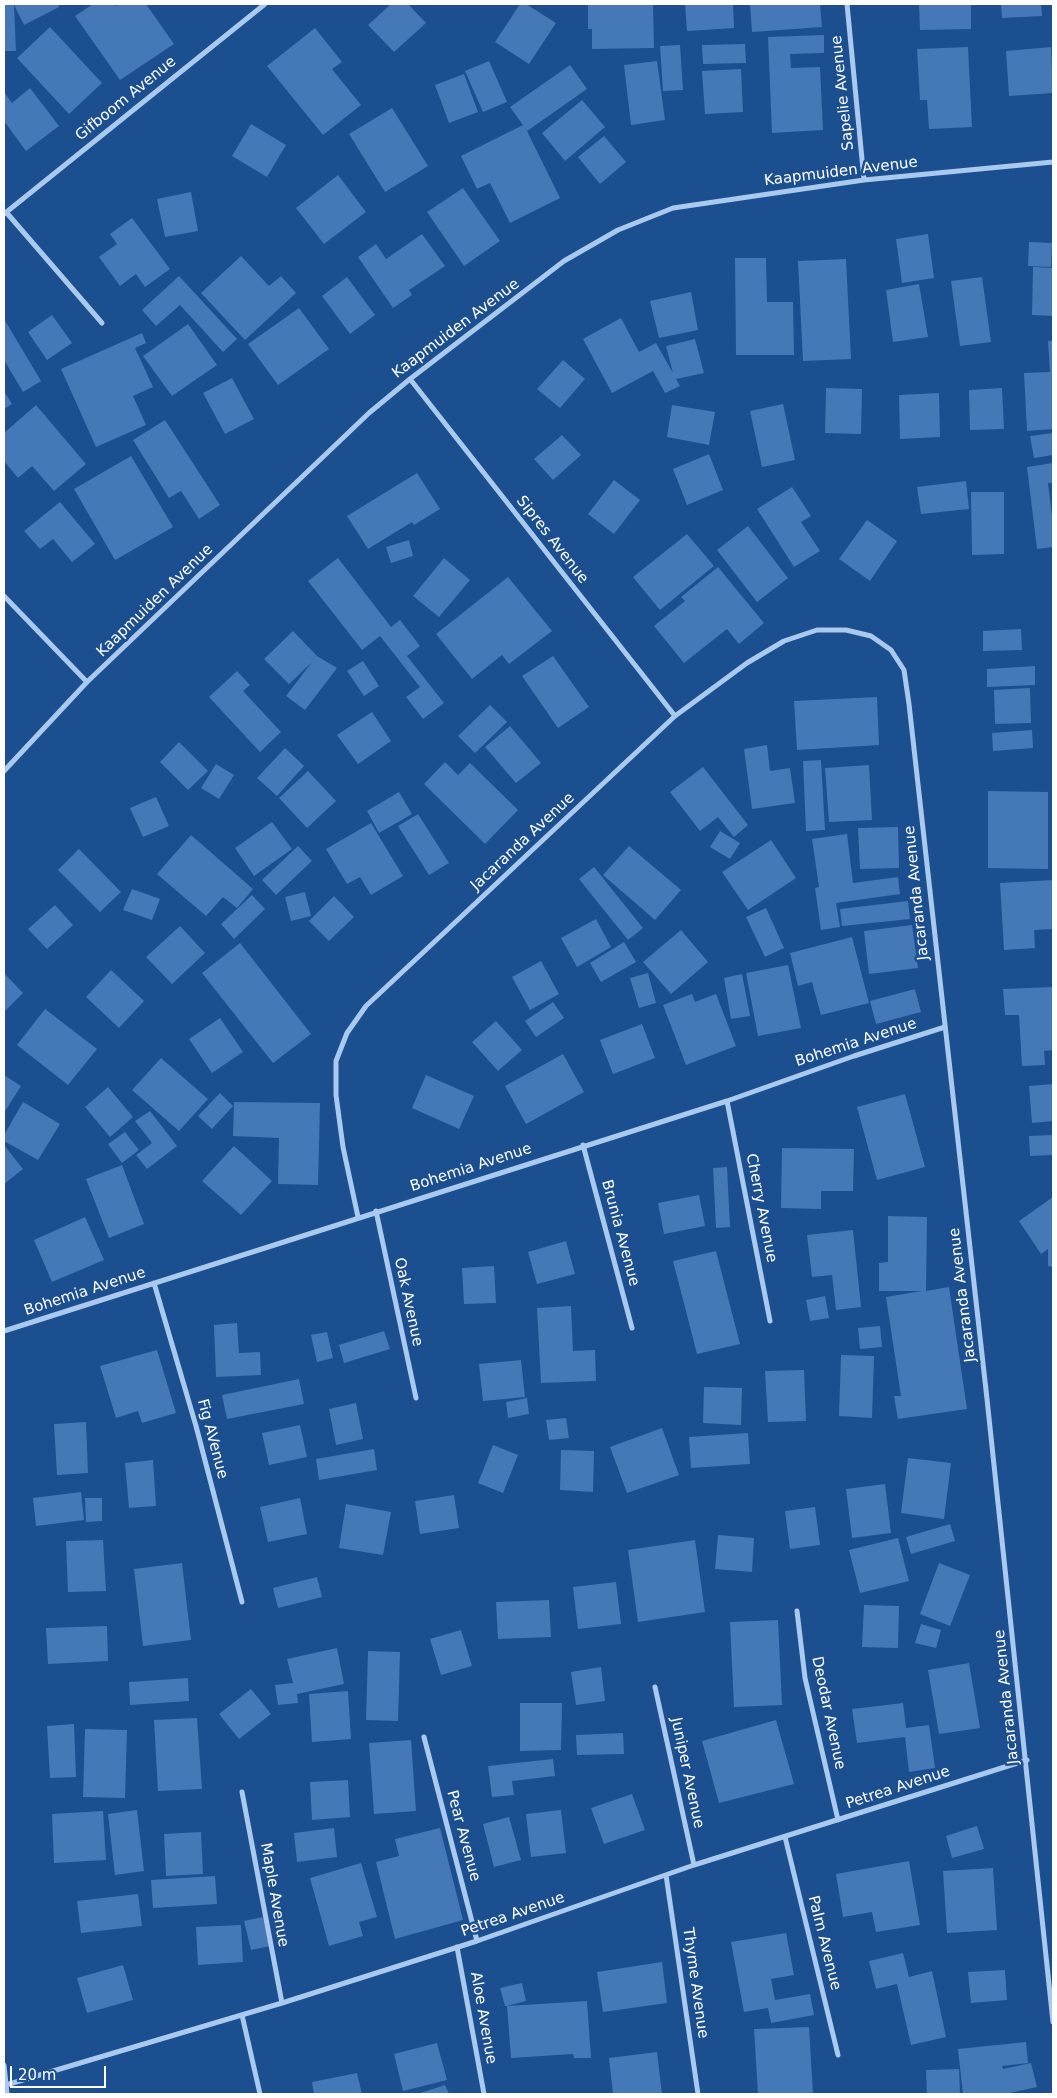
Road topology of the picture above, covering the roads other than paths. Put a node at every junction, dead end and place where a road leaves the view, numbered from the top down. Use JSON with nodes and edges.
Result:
{"nodes":[{"id":1,"x":265,"y":4,"type":"edge"},
{"id":2,"x":847,"y":4,"type":"edge"},
{"id":3,"x":1053,"y":162,"type":"edge"},
{"id":4,"x":864,"y":180,"type":"junction"},
{"id":5,"x":5,"y":213,"type":"edge"},
{"id":6,"x":102,"y":323,"type":"dead end"},
{"id":7,"x":410,"y":379,"type":"junction"},
{"id":8,"x":4,"y":596,"type":"edge"},
{"id":9,"x":87,"y":682,"type":"junction"},
{"id":10,"x":675,"y":716,"type":"junction"},
{"id":11,"x":4,"y":771,"type":"edge"},
{"id":12,"x":945,"y":1027,"type":"junction"},
{"id":13,"x":727,"y":1100,"type":"junction"},
{"id":14,"x":583,"y":1145,"type":"junction"},
{"id":15,"x":376,"y":1211,"type":"junction"},
{"id":16,"x":358,"y":1217,"type":"junction"},
{"id":17,"x":154,"y":1283,"type":"junction"},
{"id":18,"x":770,"y":1321,"type":"dead end"},
{"id":19,"x":632,"y":1328,"type":"dead end"},
{"id":20,"x":4,"y":1331,"type":"edge"},
{"id":21,"x":416,"y":1398,"type":"dead end"},
{"id":22,"x":242,"y":1602,"type":"dead end"},
{"id":23,"x":797,"y":1611,"type":"dead end"},
{"id":24,"x":655,"y":1687,"type":"dead end"},
{"id":25,"x":424,"y":1737,"type":"dead end"},
{"id":26,"x":1027,"y":1760,"type":"junction"},
{"id":27,"x":242,"y":1792,"type":"dead end"},
{"id":28,"x":838,"y":1820,"type":"junction"},
{"id":29,"x":785,"y":1837,"type":"junction"},
{"id":30,"x":694,"y":1865,"type":"junction"},
{"id":31,"x":666,"y":1874,"type":"junction"},
{"id":32,"x":477,"y":1941,"type":"junction"},
{"id":33,"x":457,"y":1947,"type":"junction"},
{"id":34,"x":282,"y":2004,"type":"junction"},
{"id":35,"x":242,"y":2015,"type":"junction"},
{"id":36,"x":1053,"y":2022,"type":"edge"},
{"id":37,"x":838,"y":2055,"type":"dead end"},
{"id":38,"x":4,"y":2066,"type":"edge"},
{"id":39,"x":6,"y":2085,"type":"junction"},
{"id":40,"x":7,"y":2094,"type":"edge"},
{"id":41,"x":260,"y":2094,"type":"edge"},
{"id":42,"x":484,"y":2094,"type":"edge"},
{"id":43,"x":698,"y":2094,"type":"edge"}],
"edges":[{"from":1,"to":5,"type":"street","name":"Gifboom Avenue"},
{"from":2,"to":4,"type":"street","name":"Sapelie Avenue"},
{"from":3,"to":4,"type":"street","name":"Kaapmuiden Avenue"},
{"from":4,"to":7,"type":"street","name":"Kaapmuiden Avenue"},
{"from":5,"to":6,"type":"street"},
{"from":7,"to":9,"type":"street","name":"Kaapmuiden Avenue"},
{"from":7,"to":10,"type":"street","name":"Sipres Avenue"},
{"from":8,"to":9,"type":"street"},
{"from":9,"to":11,"type":"street","name":"Kaapmuiden Avenue"},
{"from":10,"to":12,"type":"street","name":"Jacaranda Avenue"},
{"from":10,"to":16,"type":"street","name":"Jacaranda Avenue"},
{"from":12,"to":13,"type":"street","name":"Bohemia Avenue"},
{"from":12,"to":26,"type":"street","name":"Jacaranda Avenue"},
{"from":13,"to":14,"type":"street","name":"Bohemia Avenue"},
{"from":13,"to":18,"type":"street","name":"Cherry Avenue"},
{"from":14,"to":15,"type":"street","name":"Bohemia Avenue"},
{"from":14,"to":19,"type":"street","name":"Brunia Avenue"},
{"from":15,"to":16,"type":"street","name":"Bohemia Avenue"},
{"from":15,"to":21,"type":"street","name":"Oak Avenue"},
{"from":16,"to":17,"type":"street","name":"Bohemia Avenue"},
{"from":17,"to":20,"type":"street","name":"Bohemia Avenue"},
{"from":17,"to":22,"type":"street","name":"Fig AVenue"},
{"from":23,"to":28,"type":"street","name":"Deodar Avenue"},
{"from":24,"to":30,"type":"street","name":"Juniper Avenue"},
{"from":25,"to":32,"type":"street","name":"Pear Avenue"},
{"from":26,"to":28,"type":"street","name":"Petrea Avenue"},
{"from":26,"to":36,"type":"street","name":"Jacaranda Avenue"},
{"from":27,"to":34,"type":"street","name":"Maple Avenue"},
{"from":28,"to":29,"type":"street","name":"Petrea Avenue"},
{"from":29,"to":30,"type":"street","name":"Petrea Avenue"},
{"from":29,"to":37,"type":"street","name":"Palm Avenue"},
{"from":30,"to":31,"type":"street","name":"Petrea Avenue"},
{"from":31,"to":32,"type":"street","name":"Petrea Avenue"},
{"from":31,"to":43,"type":"street","name":"Thyme Avenue"},
{"from":32,"to":33,"type":"street","name":"Petrea Avenue"},
{"from":33,"to":34,"type":"street","name":"Petrea Avenue"},
{"from":33,"to":42,"type":"street","name":"Aloe Avenue"},
{"from":34,"to":35,"type":"street","name":"Petrea Avenue"},
{"from":35,"to":39,"type":"street","name":"Petrea Avenue"},
{"from":35,"to":41,"type":"street"},
{"from":38,"to":39,"type":"street"},
{"from":39,"to":40,"type":"street"}]}
